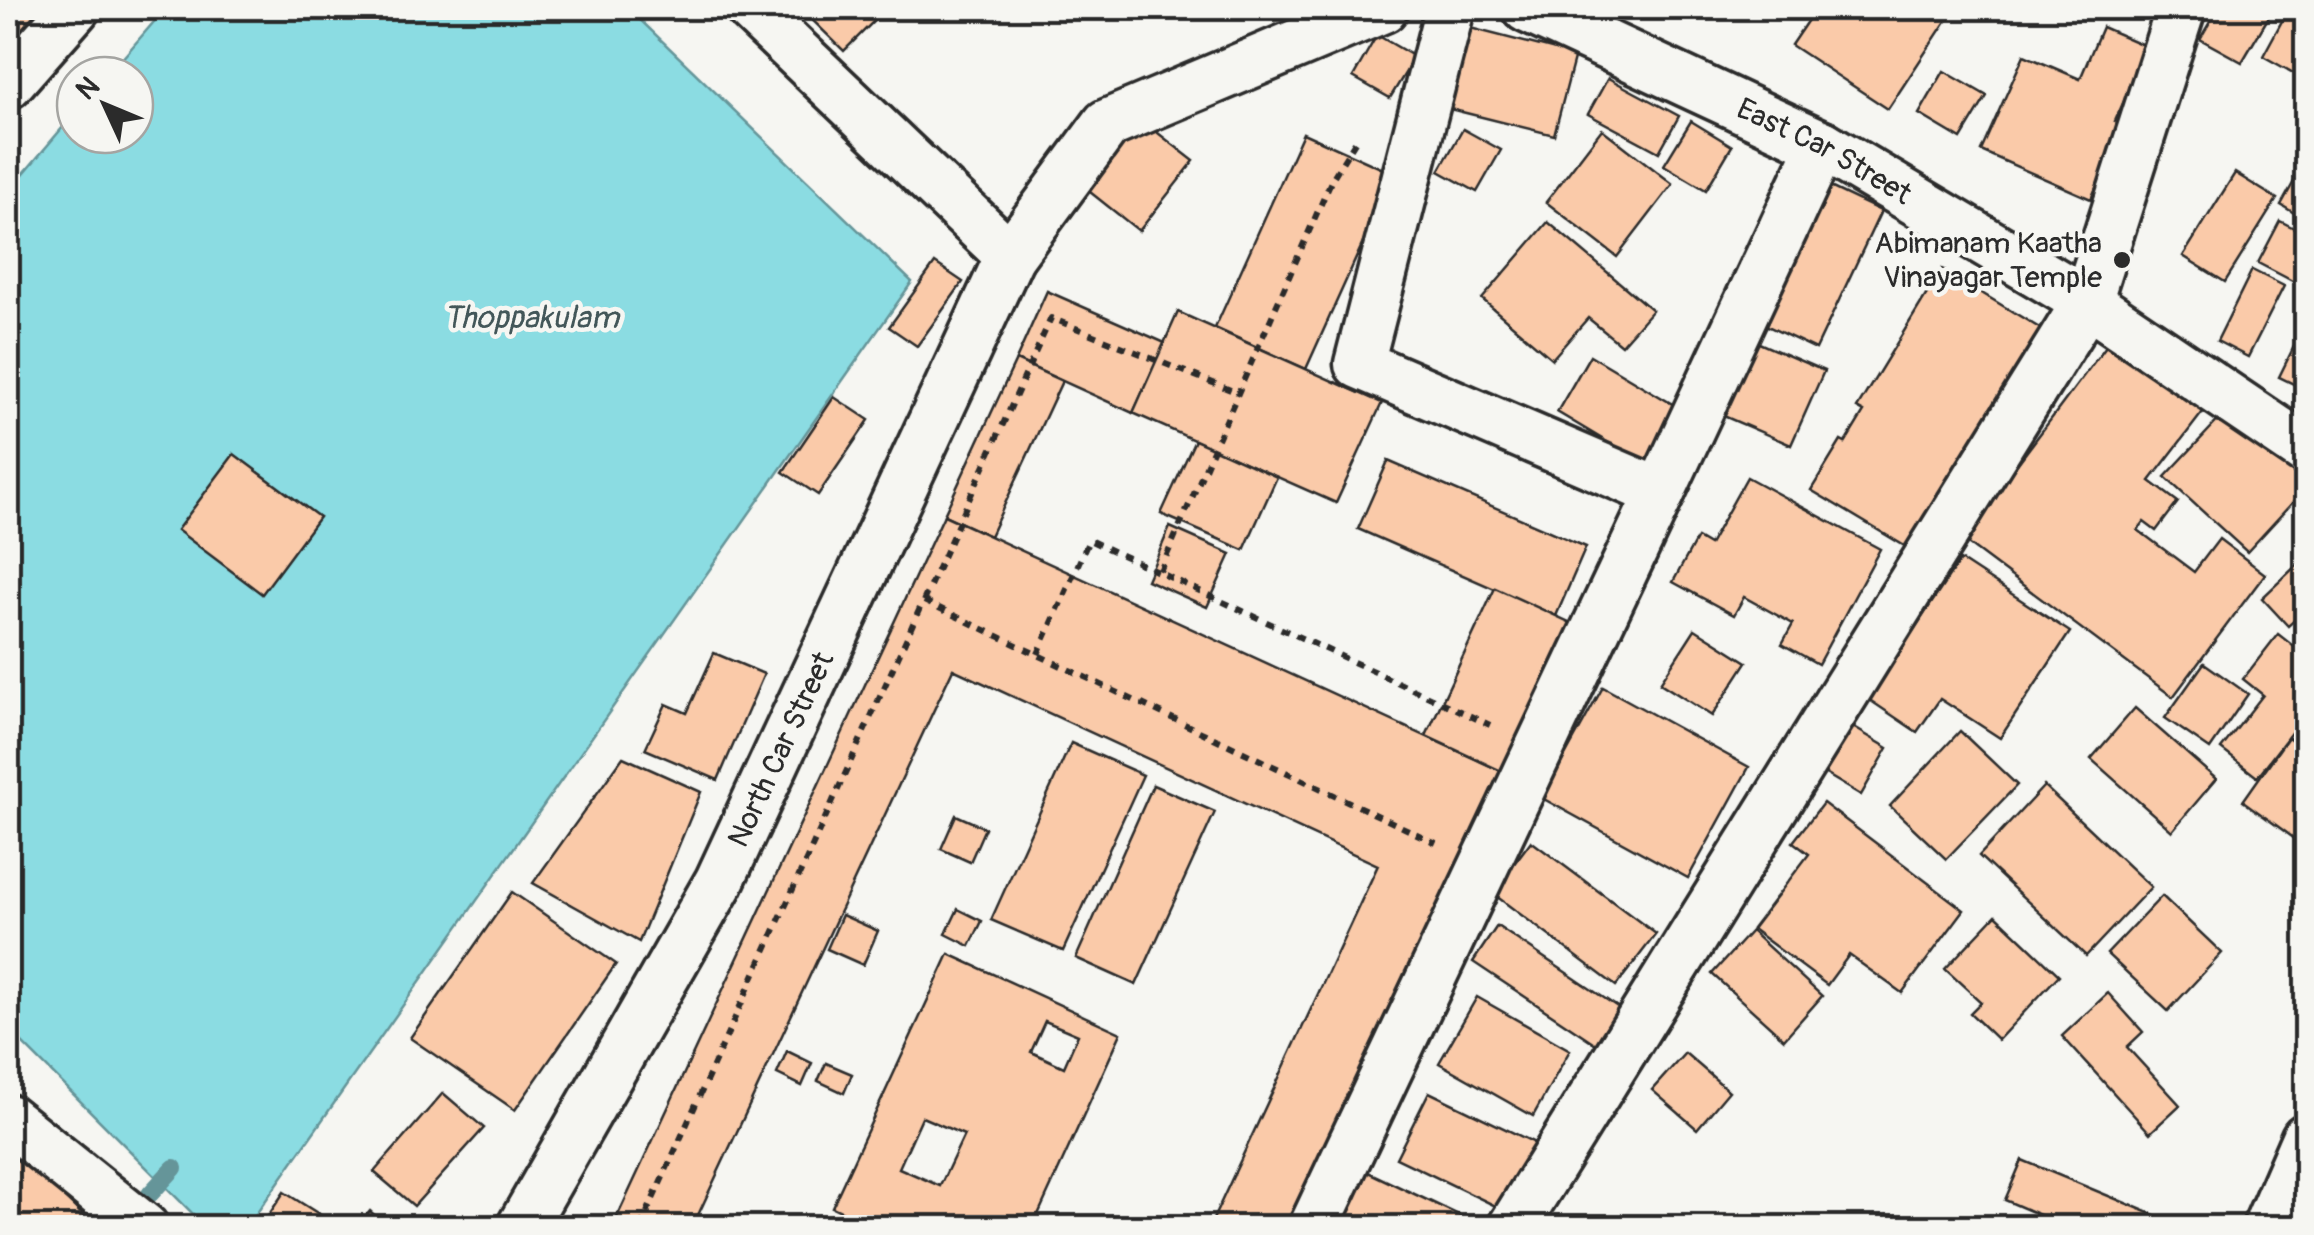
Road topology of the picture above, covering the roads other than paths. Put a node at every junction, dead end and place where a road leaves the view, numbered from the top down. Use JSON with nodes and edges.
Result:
{"nodes":[{"id":1,"x":75,"y":8,"type":"edge"},
{"id":2,"x":750,"y":8,"type":"edge"},
{"id":3,"x":1382,"y":8,"type":"edge"},
{"id":4,"x":1450,"y":8,"type":"edge"},
{"id":5,"x":1527,"y":8,"type":"edge"},
{"id":6,"x":2181,"y":8,"type":"edge"},
{"id":7,"x":8,"y":84,"type":"edge"},
{"id":8,"x":1822,"y":145,"type":"junction"},
{"id":9,"x":1010,"y":256,"type":"junction"},
{"id":10,"x":2086,"y":302,"type":"junction"},
{"id":11,"x":2306,"y":450,"type":"edge"},
{"id":12,"x":1660,"y":492,"type":"junction"},
{"id":13,"x":8,"y":1118,"type":"edge"},
{"id":14,"x":2302,"y":1159,"type":"edge"},
{"id":15,"x":144,"y":1228,"type":"edge"},
{"id":16,"x":521,"y":1228,"type":"edge"},
{"id":17,"x":1313,"y":1228,"type":"edge"},
{"id":18,"x":1512,"y":1228,"type":"edge"},
{"id":19,"x":2267,"y":1228,"type":"edge"}],
"edges":[{"from":1,"to":7,"type":"street"},
{"from":2,"to":9,"type":"street"},
{"from":3,"to":9,"type":"street"},
{"from":4,"to":12,"type":"street"},
{"from":5,"to":8,"type":"street","name":"East Car Street"},
{"from":6,"to":10,"type":"street"},
{"from":8,"to":10,"type":"street","name":"East Car Street"},
{"from":8,"to":12,"type":"street"},
{"from":9,"to":16,"type":"street","name":"North Car Street"},
{"from":10,"to":11,"type":"street","name":"East Car Street"},
{"from":10,"to":18,"type":"street"},
{"from":12,"to":17,"type":"street"},
{"from":13,"to":15,"type":"street"},
{"from":14,"to":19,"type":"street"}]}
